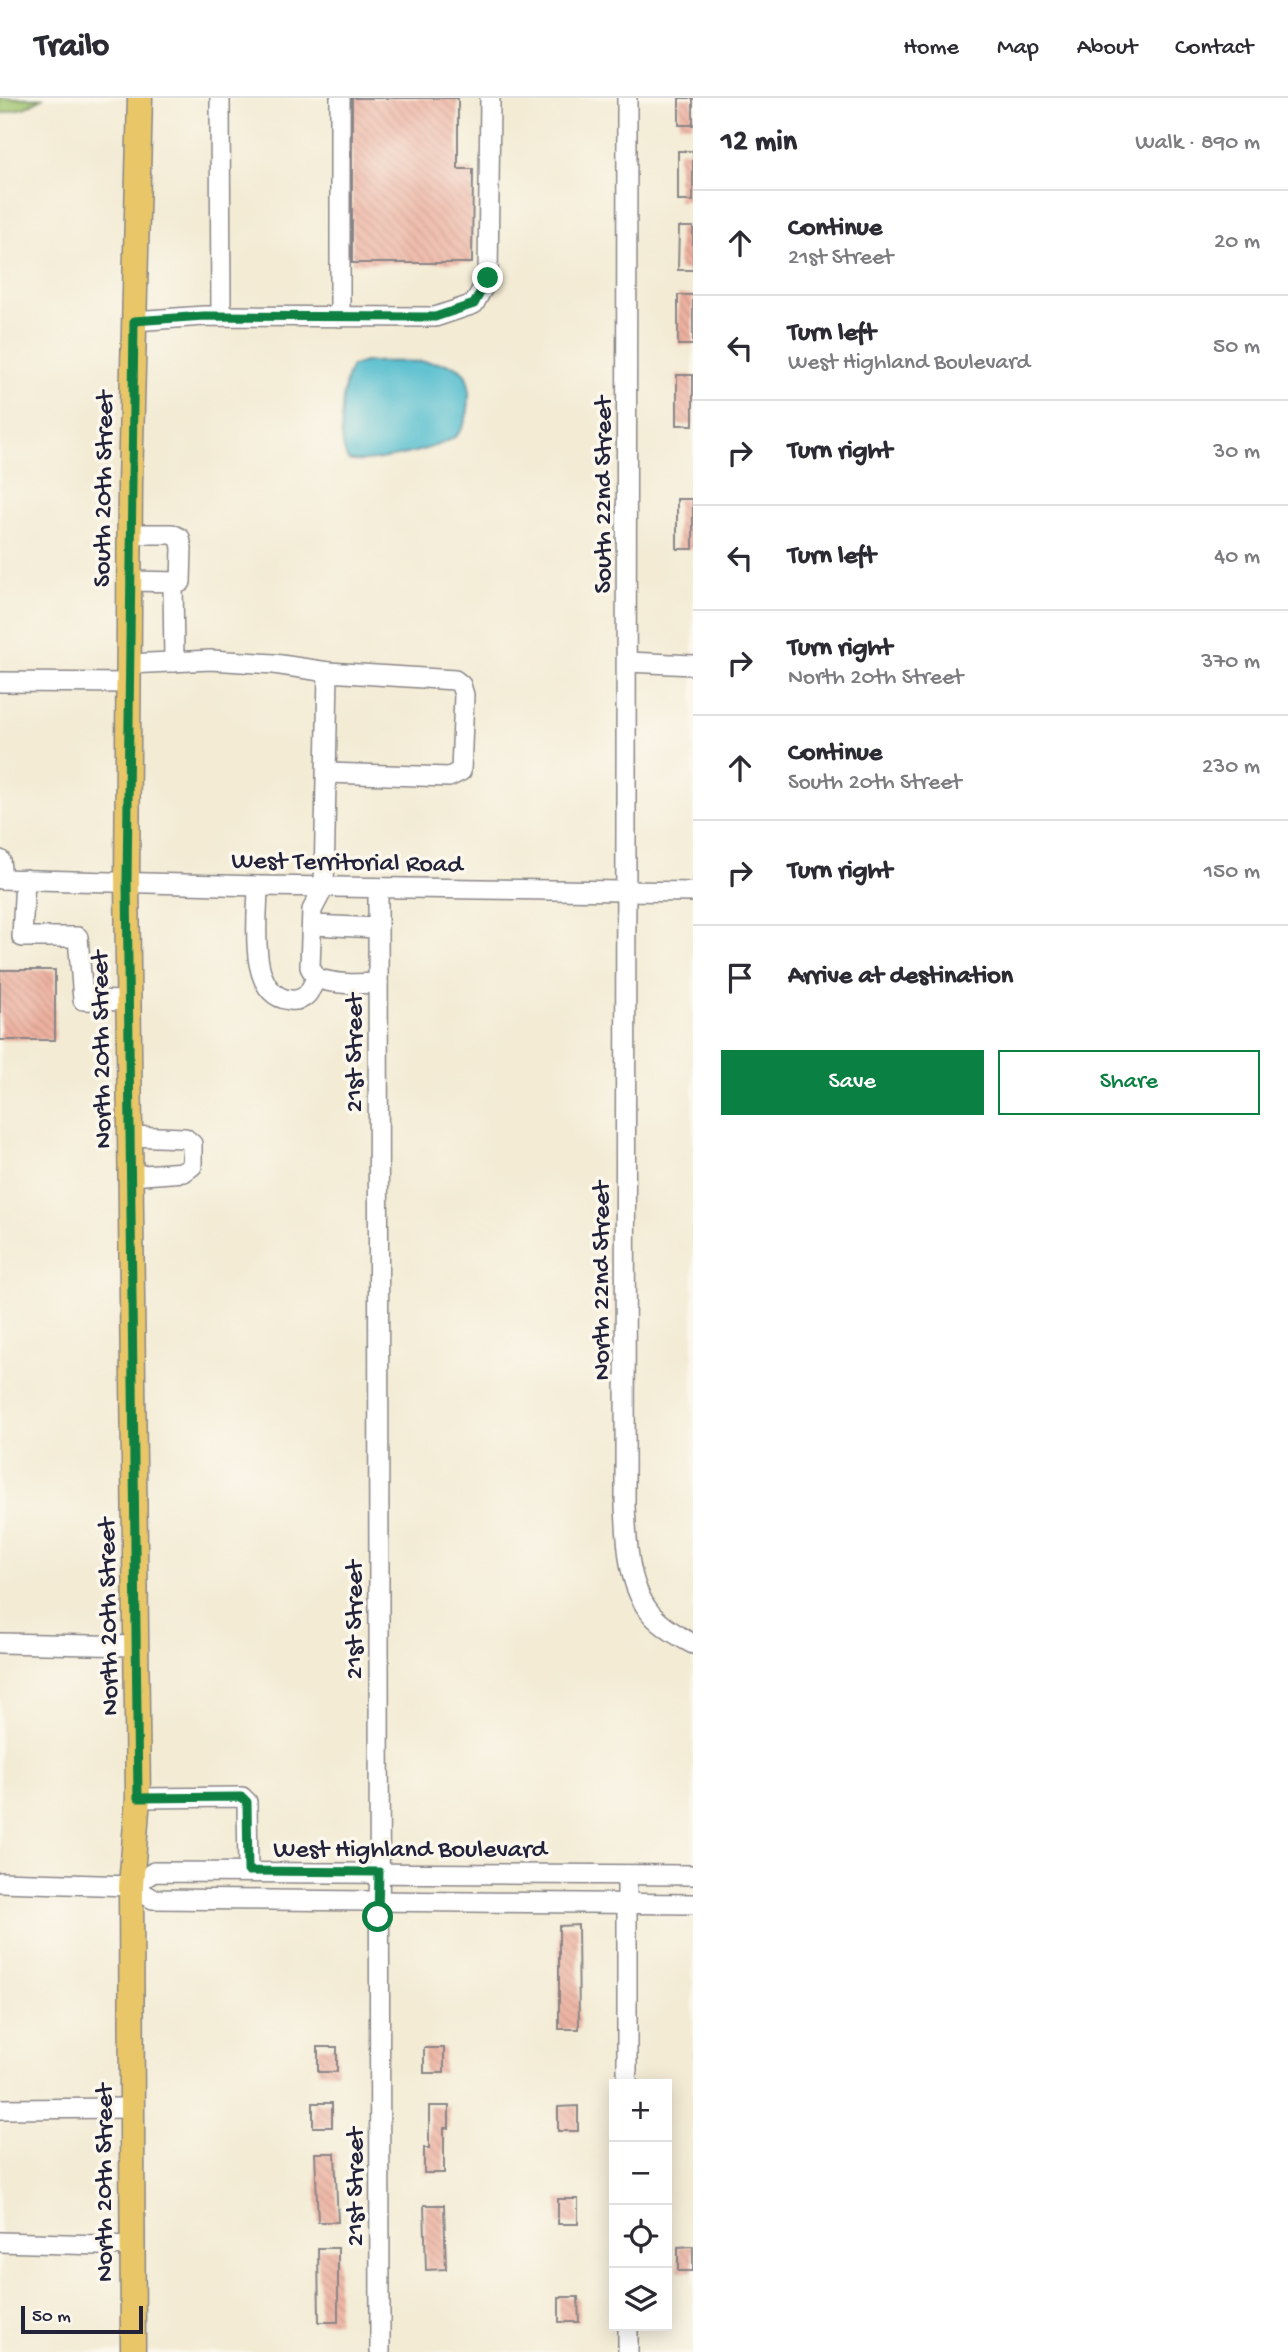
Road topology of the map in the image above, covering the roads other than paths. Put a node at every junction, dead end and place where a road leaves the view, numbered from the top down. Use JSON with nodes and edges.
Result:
{"nodes":[{"id":1,"x":140,"y":98,"type":"edge"},
{"id":2,"x":220,"y":98,"type":"edge"},
{"id":3,"x":340,"y":98,"type":"edge"},
{"id":4,"x":490,"y":98,"type":"edge"},
{"id":5,"x":627,"y":98,"type":"edge"},
{"id":6,"x":220,"y":316,"type":"junction"},
{"id":7,"x":340,"y":317,"type":"junction"},
{"id":8,"x":134,"y":321,"type":"junction"},
{"id":9,"x":130,"y":534,"type":"junction"},
{"id":10,"x":130,"y":580,"type":"junction"},
{"id":11,"x":173,"y":582,"type":"junction"},
{"id":12,"x":174,"y":662,"type":"junction"},
{"id":13,"x":628,"y":662,"type":"junction"},
{"id":14,"x":693,"y":665,"type":"edge"},
{"id":15,"x":328,"y":672,"type":"junction"},
{"id":16,"x":129,"y":674,"type":"junction"},
{"id":17,"x":0,"y":682,"type":"edge"},
{"id":18,"x":327,"y":773,"type":"junction"},
{"id":19,"x":1,"y":872,"type":"edge"},
{"id":20,"x":25,"y":879,"type":"junction"},
{"id":21,"x":127,"y":881,"type":"junction"},
{"id":22,"x":258,"y":886,"type":"junction"},
{"id":23,"x":324,"y":887,"type":"junction"},
{"id":24,"x":378,"y":888,"type":"junction"},
{"id":25,"x":625,"y":891,"type":"junction"},
{"id":26,"x":693,"y":892,"type":"edge"},
{"id":27,"x":313,"y":925,"type":"junction"},
{"id":28,"x":378,"y":928,"type":"junction"},
{"id":29,"x":316,"y":978,"type":"junction"},
{"id":30,"x":378,"y":983,"type":"junction"},
{"id":31,"x":128,"y":1001,"type":"junction"},
{"id":32,"x":130,"y":1136,"type":"junction"},
{"id":33,"x":130,"y":1176,"type":"junction"},
{"id":34,"x":0,"y":1643,"type":"edge"},
{"id":35,"x":693,"y":1644,"type":"edge"},
{"id":36,"x":136,"y":1646,"type":"junction"},
{"id":37,"x":138,"y":1798,"type":"junction"},
{"id":38,"x":248,"y":1871,"type":"junction"},
{"id":39,"x":379,"y":1872,"type":"junction"},
{"id":40,"x":627,"y":1875,"type":"junction"},
{"id":41,"x":693,"y":1875,"type":"edge"},
{"id":42,"x":0,"y":1882,"type":"edge"},
{"id":43,"x":131,"y":1886,"type":"junction"},
{"id":44,"x":378,"y":1901,"type":"junction"},
{"id":45,"x":626,"y":1904,"type":"junction"},
{"id":46,"x":693,"y":1905,"type":"edge"},
{"id":47,"x":627,"y":2079,"type":"edge"},
{"id":48,"x":131,"y":2108,"type":"junction"},
{"id":49,"x":0,"y":2109,"type":"edge"},
{"id":50,"x":0,"y":2242,"type":"edge"},
{"id":51,"x":132,"y":2246,"type":"junction"},
{"id":52,"x":628,"y":2331,"type":"edge"},
{"id":53,"x":133,"y":2352,"type":"edge"},
{"id":54,"x":380,"y":2352,"type":"edge"},
{"id":55,"x":628,"y":2352,"type":"edge"}],
"edges":[{"from":1,"to":8,"type":"main road","name":"South 20th Street"},
{"from":2,"to":6,"type":"street"},
{"from":3,"to":7,"type":"street"},
{"from":4,"to":7,"type":"street"},
{"from":5,"to":13,"type":"street","name":"South 22nd Street"},
{"from":6,"to":7,"type":"street"},
{"from":6,"to":8,"type":"street"},
{"from":8,"to":9,"type":"main road","name":"South 20th Street"},
{"from":9,"to":10,"type":"main road","name":"South 20th Street"},
{"from":9,"to":11,"type":"street"},
{"from":10,"to":11,"type":"street"},
{"from":10,"to":16,"type":"main road","name":"South 20th Street"},
{"from":11,"to":12,"type":"street"},
{"from":12,"to":15,"type":"street"},
{"from":12,"to":16,"type":"street"},
{"from":13,"to":14,"type":"street"},
{"from":13,"to":25,"type":"street","name":"South 22nd Street"},
{"from":15,"to":18,"type":"street"},
{"from":15,"to":18,"type":"street"},
{"from":16,"to":17,"type":"street"},
{"from":16,"to":21,"type":"main road","name":"South 20th Street"},
{"from":18,"to":23,"type":"street"},
{"from":19,"to":20,"type":"street","name":"West Territorial Road"},
{"from":20,"to":21,"type":"street","name":"West Territorial Road"},
{"from":20,"to":31,"type":"street"},
{"from":21,"to":22,"type":"street","name":"West Territorial Road"},
{"from":21,"to":31,"type":"main road","name":"North 20th Street"},
{"from":22,"to":23,"type":"street","name":"West Territorial Road"},
{"from":22,"to":29,"type":"street"},
{"from":23,"to":24,"type":"street","name":"West Territorial Road"},
{"from":23,"to":27,"type":"street"},
{"from":24,"to":25,"type":"street","name":"West Territorial Road"},
{"from":24,"to":28,"type":"street","name":"21st Street"},
{"from":25,"to":26,"type":"street","name":"West Territorial Road"},
{"from":25,"to":35,"type":"street","name":"North 22nd Street"},
{"from":27,"to":28,"type":"street"},
{"from":27,"to":29,"type":"street"},
{"from":28,"to":30,"type":"street","name":"21st Street"},
{"from":29,"to":30,"type":"street"},
{"from":30,"to":39,"type":"street","name":"21st Street"},
{"from":31,"to":32,"type":"main road","name":"North 20th Street"},
{"from":32,"to":33,"type":"main road","name":"North 20th Street"},
{"from":32,"to":33,"type":"street"},
{"from":33,"to":36,"type":"main road","name":"North 20th Street"},
{"from":34,"to":36,"type":"street"},
{"from":36,"to":37,"type":"main road","name":"North 20th Street"},
{"from":37,"to":38,"type":"street"},
{"from":37,"to":43,"type":"main road","name":"North 20th Street"},
{"from":38,"to":39,"type":"street","name":"West Highland Boulevard"},
{"from":38,"to":43,"type":"street","name":"West Highland Boulevard"},
{"from":39,"to":40,"type":"street","name":"West Highland Boulevard"},
{"from":39,"to":44,"type":"street","name":"21st Street"},
{"from":40,"to":41,"type":"street","name":"West Highland Boulevard"},
{"from":40,"to":45,"type":"street"},
{"from":42,"to":43,"type":"street"},
{"from":43,"to":44,"type":"street"},
{"from":43,"to":48,"type":"main road","name":"North 20th Street"},
{"from":44,"to":45,"type":"street"},
{"from":44,"to":54,"type":"street","name":"21st Street"},
{"from":45,"to":46,"type":"street"},
{"from":45,"to":47,"type":"street"},
{"from":48,"to":49,"type":"street"},
{"from":48,"to":51,"type":"main road","name":"North 20th Street"},
{"from":50,"to":51,"type":"street"},
{"from":51,"to":53,"type":"main road","name":"North 20th Street"},
{"from":52,"to":55,"type":"street"}]}
